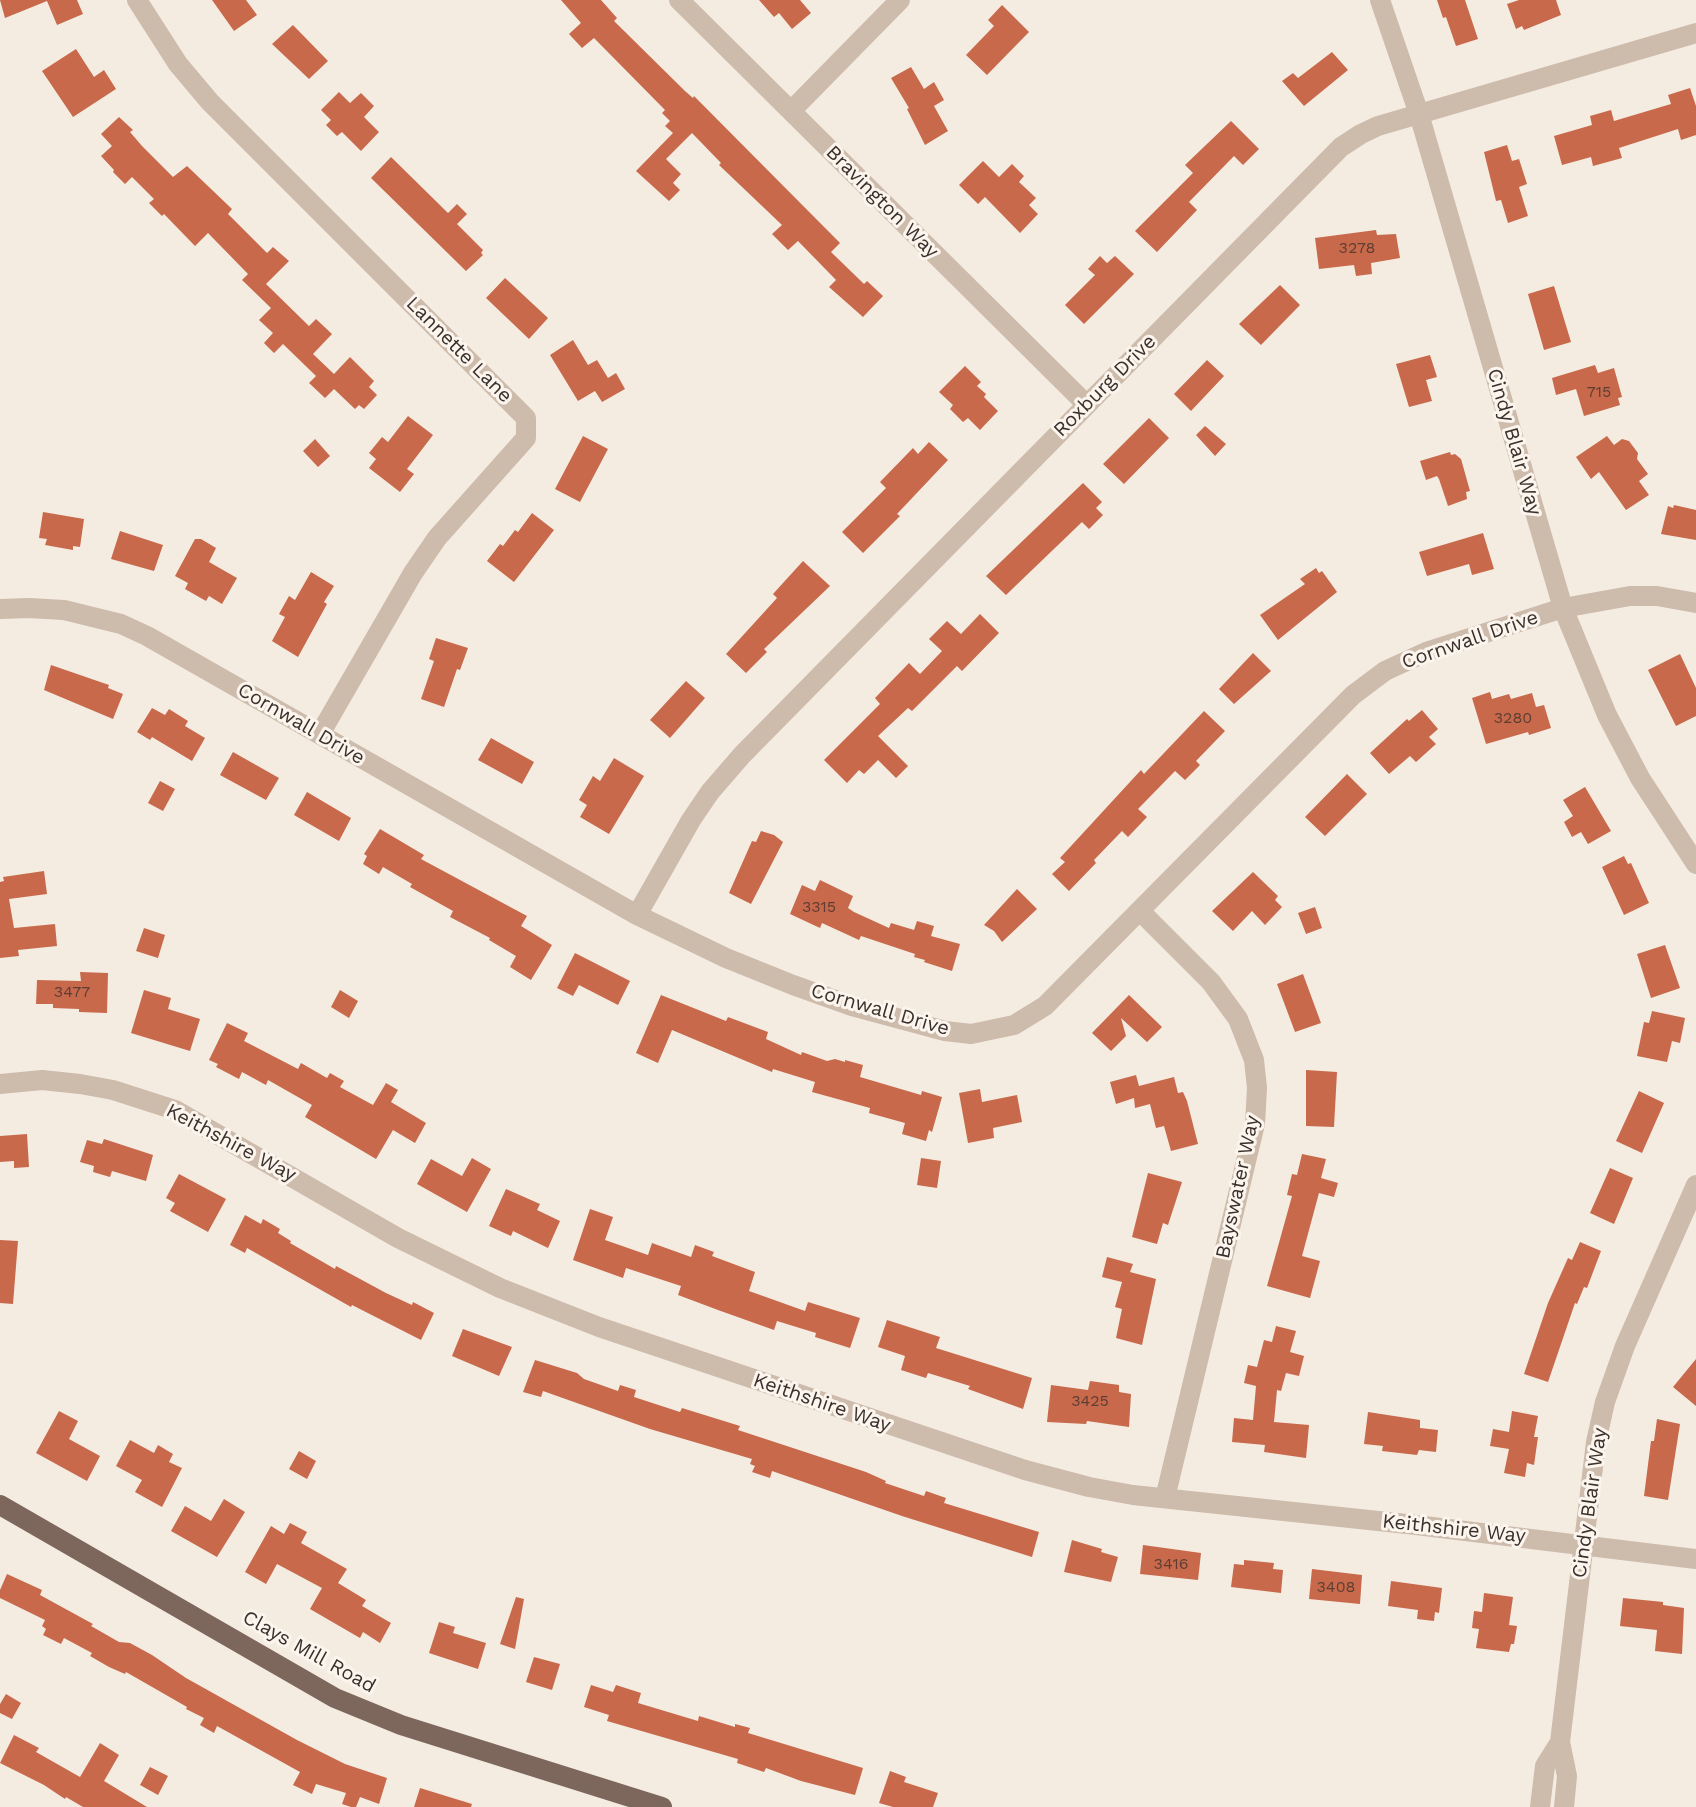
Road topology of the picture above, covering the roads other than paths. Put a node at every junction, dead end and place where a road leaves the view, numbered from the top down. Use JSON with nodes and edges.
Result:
{"nodes":[{"id":1,"x":137,"y":0,"type":"edge"},
{"id":2,"x":679,"y":0,"type":"edge"},
{"id":3,"x":900,"y":0,"type":"edge"},
{"id":4,"x":1380,"y":0,"type":"edge"},
{"id":5,"x":1696,"y":33,"type":"edge"},
{"id":6,"x":791,"y":111,"type":"junction"},
{"id":7,"x":1419,"y":114,"type":"junction"},
{"id":8,"x":1086,"y":404,"type":"junction"},
{"id":9,"x":1696,"y":603,"type":"edge"},
{"id":10,"x":1563,"y":608,"type":"junction"},
{"id":11,"x":0,"y":609,"type":"edge"},
{"id":12,"x":320,"y":734,"type":"junction"},
{"id":13,"x":1696,"y":864,"type":"edge"},
{"id":14,"x":1140,"y":911,"type":"junction"},
{"id":15,"x":637,"y":915,"type":"junction"},
{"id":16,"x":0,"y":1084,"type":"edge"},
{"id":17,"x":1696,"y":1185,"type":"edge"},
{"id":18,"x":1165,"y":1498,"type":"junction"},
{"id":19,"x":0,"y":1505,"type":"edge"},
{"id":20,"x":1583,"y":1544,"type":"junction"},
{"id":21,"x":1696,"y":1559,"type":"edge"},
{"id":22,"x":1560,"y":1742,"type":"junction"},
{"id":23,"x":662,"y":1807,"type":"edge"},
{"id":24,"x":1540,"y":1807,"type":"edge"},
{"id":25,"x":1564,"y":1807,"type":"edge"}],
"edges":[{"from":1,"to":12,"type":"street","name":"Lannette Lane"},
{"from":2,"to":6,"type":"street","name":"Bravington Way"},
{"from":3,"to":6,"type":"street"},
{"from":4,"to":7,"type":"street","name":"Cindy Blair Way"},
{"from":5,"to":7,"type":"street","name":"Roxburg Drive"},
{"from":6,"to":8,"type":"street","name":"Bravington Way"},
{"from":7,"to":8,"type":"street","name":"Roxburg Drive"},
{"from":7,"to":10,"type":"street","name":"Cindy Blair Way"},
{"from":8,"to":15,"type":"street","name":"Roxburg Drive"},
{"from":9,"to":10,"type":"street","name":"Cornwall Drive"},
{"from":10,"to":13,"type":"street","name":"Cindy Blair Way"},
{"from":10,"to":14,"type":"street","name":"Cornwall Drive"},
{"from":11,"to":12,"type":"street","name":"Cornwall Drive"},
{"from":12,"to":15,"type":"street","name":"Cornwall Drive"},
{"from":14,"to":15,"type":"street","name":"Cornwall Drive"},
{"from":14,"to":18,"type":"street","name":"Bayswater Way"},
{"from":16,"to":18,"type":"street","name":"Keithshire Way"},
{"from":17,"to":20,"type":"street","name":"Cindy Blair Way"},
{"from":18,"to":20,"type":"street","name":"Keithshire Way"},
{"from":19,"to":23,"type":"main road","name":"Clays Mill Road"},
{"from":20,"to":21,"type":"street","name":"Keithshire Way"},
{"from":20,"to":22,"type":"street","name":"Cindy Blair Way"},
{"from":22,"to":24,"type":"street","name":"Cindy Blair Way"},
{"from":22,"to":25,"type":"street","name":"Cindy Blair Way"}]}
